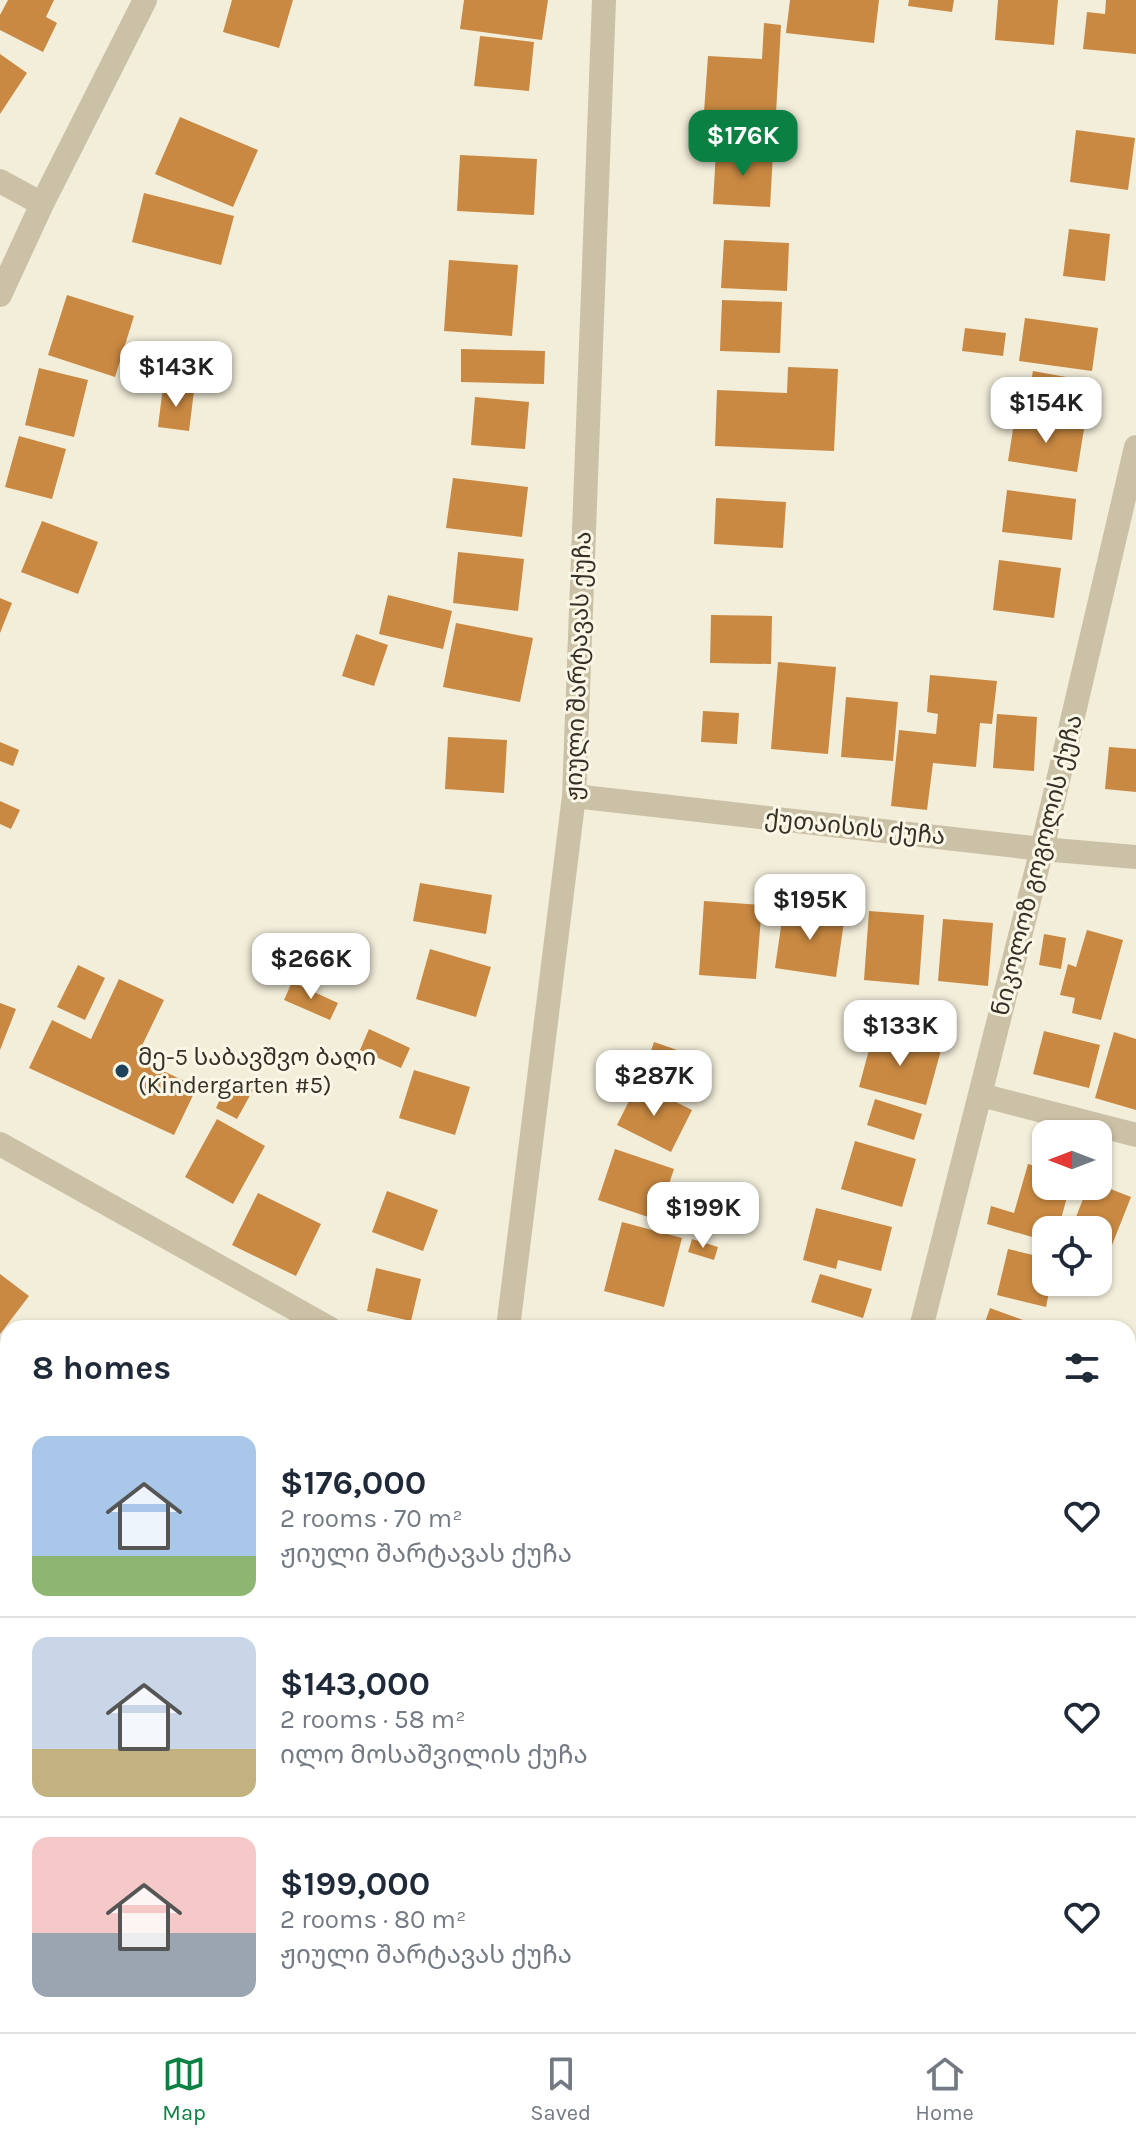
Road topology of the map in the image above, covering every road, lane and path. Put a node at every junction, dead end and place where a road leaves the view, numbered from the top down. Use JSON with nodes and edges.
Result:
{"nodes":[{"id":1,"x":145,"y":0,"type":"edge"},
{"id":2,"x":604,"y":0,"type":"edge"},
{"id":3,"x":0,"y":181,"type":"edge"},
{"id":4,"x":42,"y":204,"type":"junction"},
{"id":5,"x":0,"y":295,"type":"edge"},
{"id":6,"x":1136,"y":447,"type":"edge"},
{"id":7,"x":574,"y":796,"type":"junction"},
{"id":8,"x":1042,"y":849,"type":"junction"},
{"id":9,"x":1136,"y":857,"type":"edge"},
{"id":10,"x":981,"y":1095,"type":"junction"},
{"id":11,"x":1136,"y":1135,"type":"edge"},
{"id":12,"x":0,"y":1144,"type":"edge"},
{"id":13,"x":315,"y":1320,"type":"edge"},
{"id":14,"x":509,"y":1320,"type":"edge"},
{"id":15,"x":923,"y":1320,"type":"edge"}],
"edges":[{"from":1,"to":4,"type":"street"},
{"from":2,"to":7,"type":"street","name":"ჟიული შარტავას ქუჩა"},
{"from":3,"to":4,"type":"street"},
{"from":4,"to":5,"type":"street"},
{"from":6,"to":8,"type":"street","name":"ნიკოლოზ გოგოლის ქუჩა"},
{"from":7,"to":8,"type":"street","name":"ქუთაისის ქუჩა"},
{"from":7,"to":14,"type":"street","name":"ჟიული შარტავას ქუჩა"},
{"from":8,"to":9,"type":"street","name":"ქუთაისის ქუჩა"},
{"from":8,"to":10,"type":"street","name":"ნიკოლოზ გოგოლის ქუჩა"},
{"from":10,"to":11,"type":"street"},
{"from":10,"to":15,"type":"street","name":"ნიკოლოზ გოგოლის ქუჩა"},
{"from":12,"to":13,"type":"street"}]}
